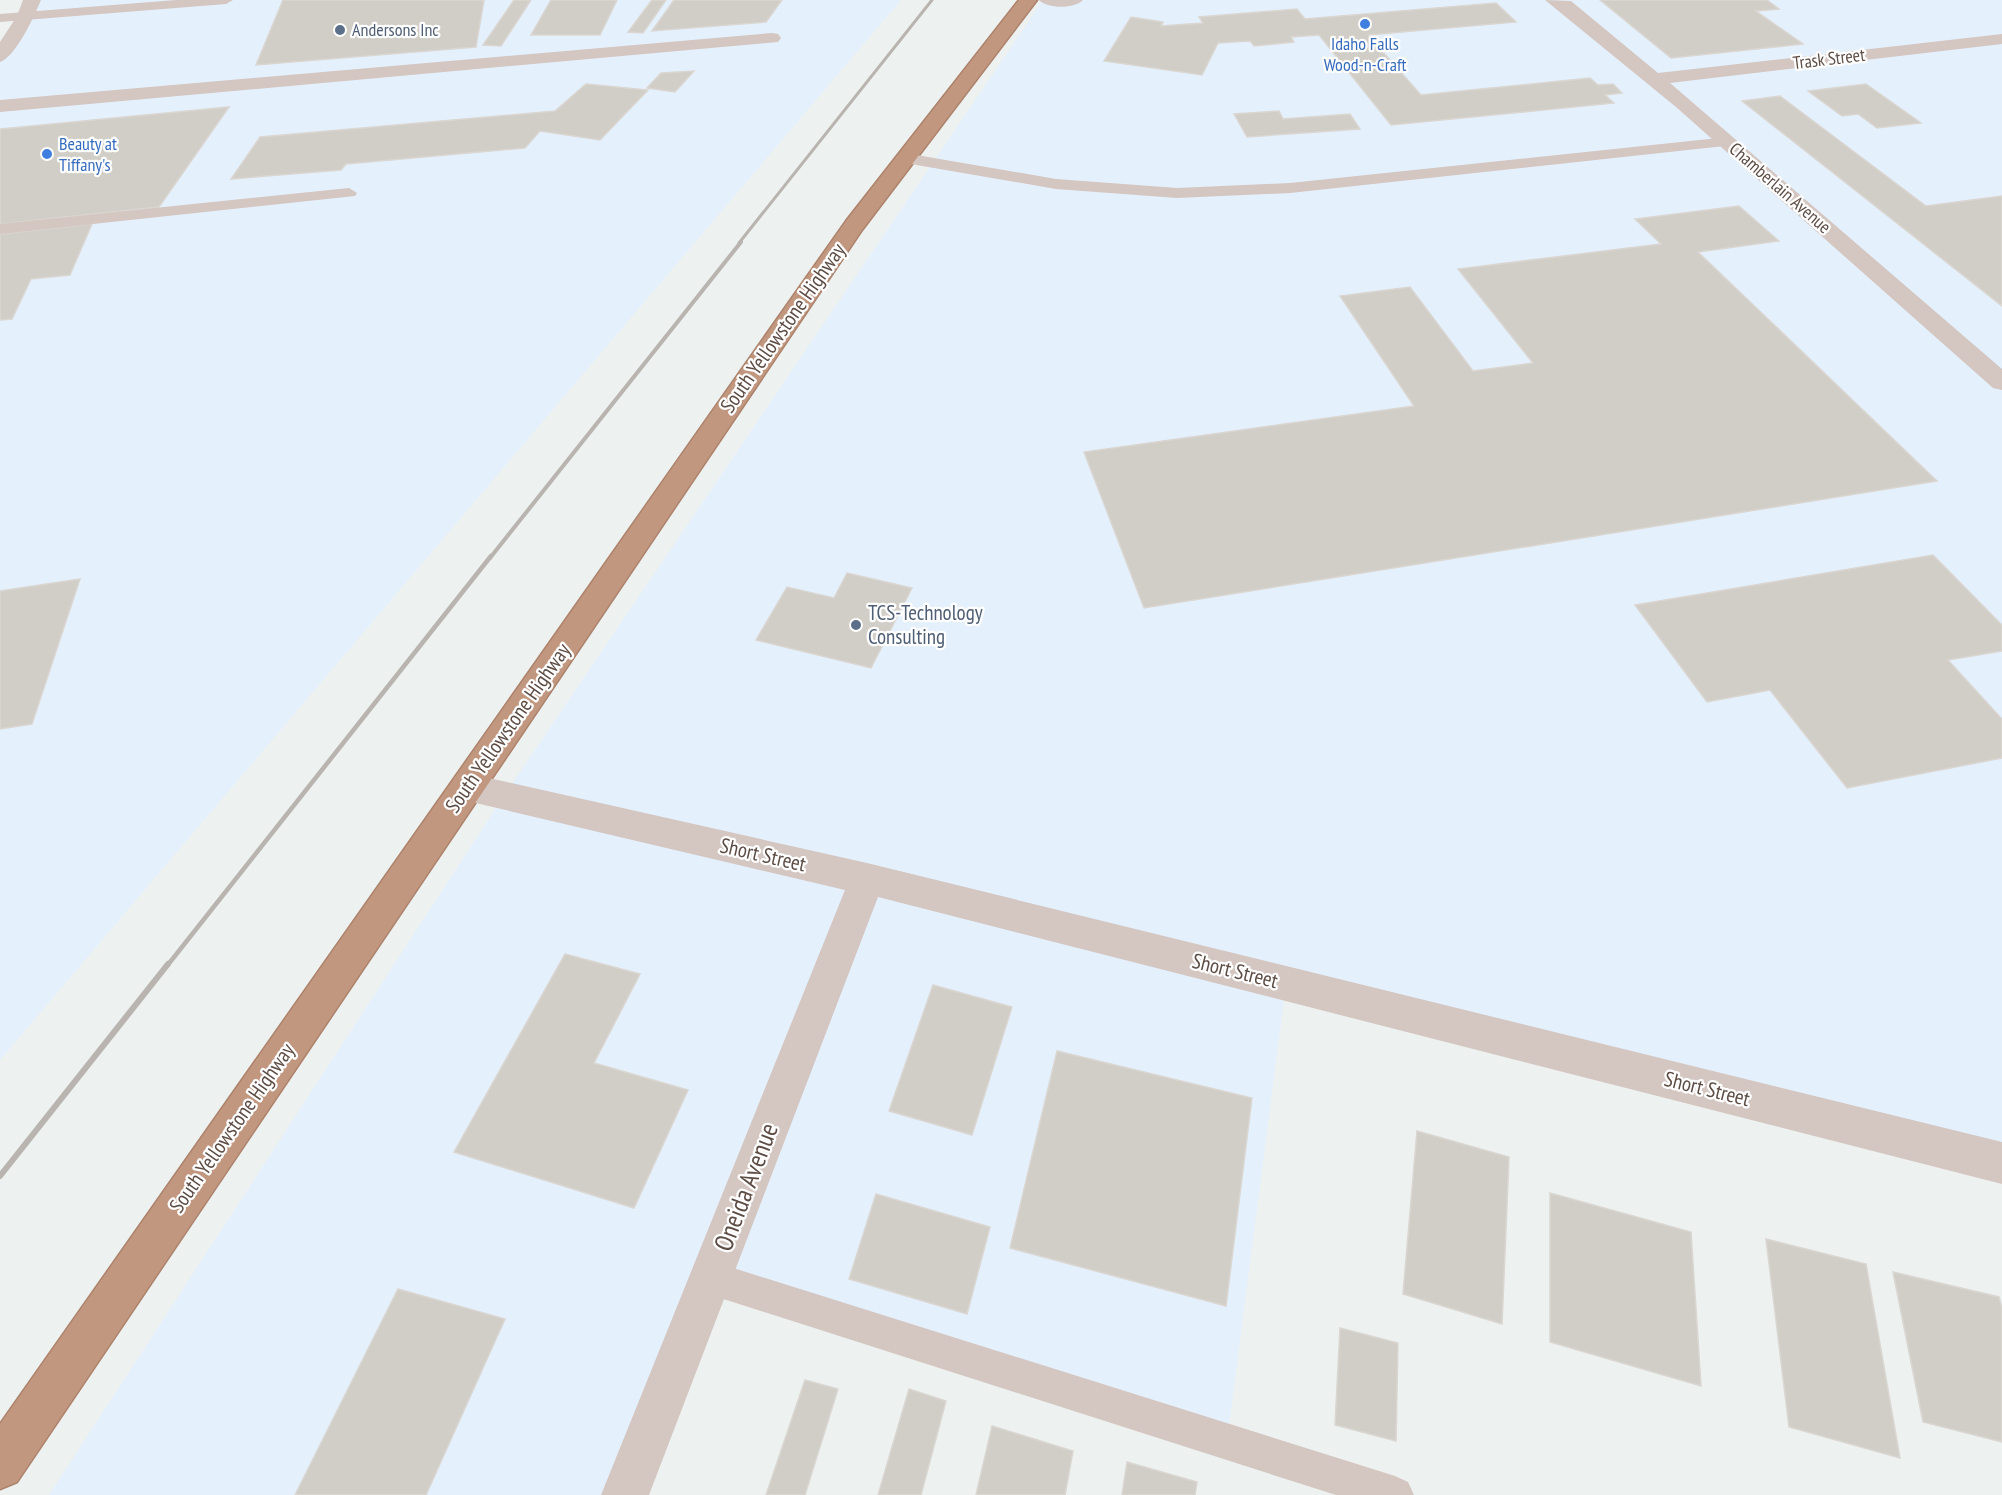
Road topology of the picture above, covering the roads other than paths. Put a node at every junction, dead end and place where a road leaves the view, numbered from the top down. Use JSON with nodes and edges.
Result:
{"nodes":[{"id":1,"x":226,"y":0,"type":"edge"},
{"id":2,"x":1028,"y":0,"type":"edge"},
{"id":3,"x":1048,"y":0,"type":"edge"},
{"id":4,"x":1074,"y":0,"type":"edge"},
{"id":5,"x":1554,"y":0,"type":"edge"},
{"id":6,"x":29,"y":8,"type":"edge"},
{"id":7,"x":0,"y":18,"type":"edge"},
{"id":8,"x":772,"y":38,"type":"dead end"},
{"id":9,"x":2002,"y":39,"type":"edge"},
{"id":10,"x":0,"y":56,"type":"edge"},
{"id":11,"x":1655,"y":79,"type":"junction"},
{"id":12,"x":0,"y":106,"type":"edge"},
{"id":13,"x":1728,"y":142,"type":"junction"},
{"id":14,"x":905,"y":158,"type":"junction"},
{"id":15,"x":349,"y":194,"type":"dead end"},
{"id":16,"x":0,"y":229,"type":"edge"},
{"id":17,"x":2002,"y":382,"type":"edge"},
{"id":18,"x":467,"y":787,"type":"junction"},
{"id":19,"x":867,"y":879,"type":"junction"},
{"id":20,"x":2002,"y":1162,"type":"edge"},
{"id":21,"x":711,"y":1278,"type":"junction"},
{"id":22,"x":0,"y":1465,"type":"edge"},
{"id":23,"x":625,"y":1495,"type":"edge"},
{"id":24,"x":1395,"y":1495,"type":"edge"}],
"edges":[{"from":1,"to":6,"type":"lane"},
{"from":2,"to":14,"type":"highway","name":"South Yellowstone Highway"},
{"from":3,"to":4,"type":"street"},
{"from":5,"to":11,"type":"street","name":"Chamberlain Avenue"},
{"from":6,"to":7,"type":"lane"},
{"from":6,"to":10,"type":"street"},
{"from":8,"to":12,"type":"street"},
{"from":9,"to":11,"type":"street","name":"Trask Street"},
{"from":11,"to":13,"type":"street","name":"Chamberlain Avenue"},
{"from":13,"to":14,"type":"lane"},
{"from":13,"to":17,"type":"street","name":"Chamberlain Avenue"},
{"from":14,"to":18,"type":"highway","name":"South Yellowstone Highway"},
{"from":15,"to":16,"type":"lane"},
{"from":18,"to":19,"type":"street","name":"Short Street"},
{"from":18,"to":22,"type":"highway","name":"South Yellowstone Highway"},
{"from":19,"to":20,"type":"street","name":"Short Street"},
{"from":19,"to":21,"type":"street","name":"Oneida Avenue"},
{"from":21,"to":23,"type":"street","name":"Oneida Avenue"},
{"from":21,"to":24,"type":"lane"}]}
